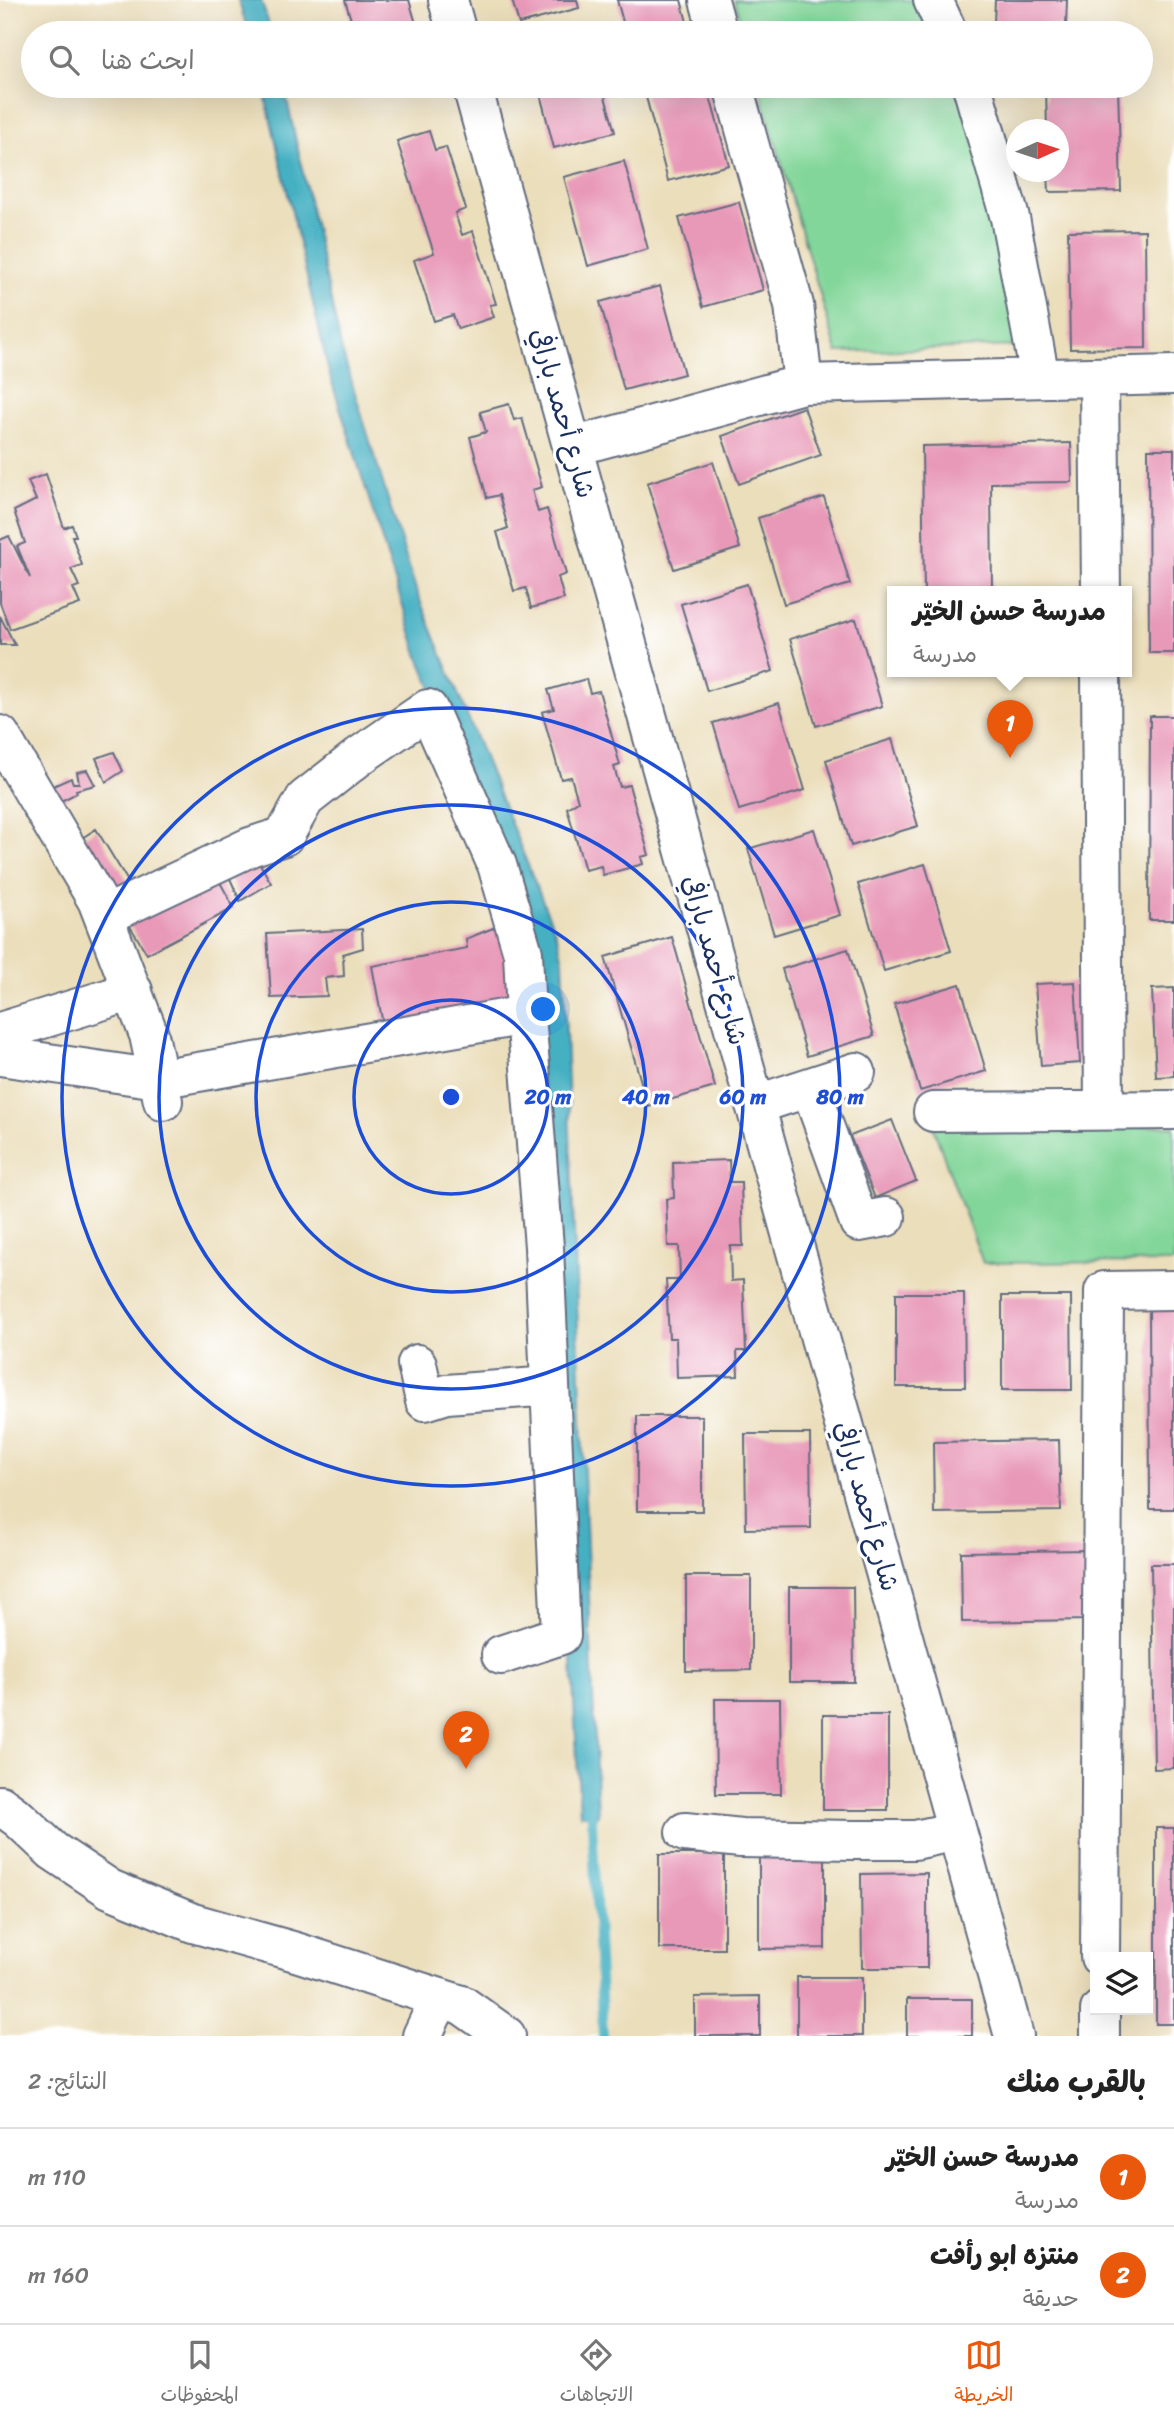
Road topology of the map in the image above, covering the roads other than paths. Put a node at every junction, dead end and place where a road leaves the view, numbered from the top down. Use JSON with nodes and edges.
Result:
{"nodes":[{"id":1,"x":448,"y":0,"type":"edge"},
{"id":2,"x":709,"y":0,"type":"edge"},
{"id":3,"x":933,"y":0,"type":"edge"},
{"id":4,"x":454,"y":21,"type":"edge"},
{"id":5,"x":715,"y":21,"type":"edge"},
{"id":6,"x":943,"y":21,"type":"edge"},
{"id":7,"x":475,"y":98,"type":"edge"},
{"id":8,"x":736,"y":98,"type":"edge"},
{"id":9,"x":975,"y":98,"type":"edge"},
{"id":10,"x":1174,"y":374,"type":"edge"},
{"id":11,"x":1100,"y":377,"type":"junction"},
{"id":12,"x":1040,"y":378,"type":"junction"},
{"id":13,"x":803,"y":384,"type":"junction"},
{"id":14,"x":572,"y":447,"type":"junction"},
{"id":15,"x":1101,"y":586,"type":"edge"},
{"id":16,"x":1101,"y":677,"type":"edge"},
{"id":17,"x":0,"y":735,"type":"edge"},
{"id":18,"x":104,"y":916,"type":"junction"},
{"id":19,"x":133,"y":991,"type":"junction"},
{"id":20,"x":526,"y":1015,"type":"junction"},
{"id":21,"x":0,"y":1032,"type":"edge"},
{"id":22,"x":0,"y":1056,"type":"edge"},
{"id":23,"x":856,"y":1072,"type":"dead end"},
{"id":24,"x":810,"y":1087,"type":"junction"},
{"id":25,"x":161,"y":1091,"type":"junction"},
{"id":26,"x":755,"y":1105,"type":"junction"},
{"id":27,"x":1104,"y":1110,"type":"junction"},
{"id":28,"x":1174,"y":1110,"type":"edge"},
{"id":29,"x":933,"y":1112,"type":"dead end"},
{"id":30,"x":886,"y":1217,"type":"dead end"},
{"id":31,"x":1174,"y":1290,"type":"edge"},
{"id":32,"x":417,"y":1364,"type":"dead end"},
{"id":33,"x":550,"y":1387,"type":"junction"},
{"id":34,"x":501,"y":1656,"type":"dead end"},
{"id":35,"x":0,"y":1805,"type":"edge"},
{"id":36,"x":957,"y":1831,"type":"junction"},
{"id":37,"x":685,"y":1832,"type":"dead end"},
{"id":38,"x":1100,"y":1952,"type":"edge"},
{"id":39,"x":440,"y":1998,"type":"junction"},
{"id":40,"x":1100,"y":2015,"type":"edge"},
{"id":41,"x":422,"y":2036,"type":"edge"},
{"id":42,"x":506,"y":2036,"type":"edge"},
{"id":43,"x":1014,"y":2036,"type":"edge"},
{"id":44,"x":1100,"y":2036,"type":"edge"}],
"edges":[{"from":1,"to":4,"type":"street"},
{"from":2,"to":5,"type":"street"},
{"from":3,"to":6,"type":"street"},
{"from":7,"to":14,"type":"street","name":"شارع أحمد بارافي"},
{"from":8,"to":13,"type":"street"},
{"from":9,"to":12,"type":"street"},
{"from":10,"to":11,"type":"street"},
{"from":11,"to":12,"type":"street"},
{"from":11,"to":15,"type":"street"},
{"from":12,"to":13,"type":"street"},
{"from":13,"to":14,"type":"street"},
{"from":14,"to":26,"type":"street","name":"شارع أحمد بارافي"},
{"from":16,"to":27,"type":"street"},
{"from":17,"to":18,"type":"street"},
{"from":18,"to":19,"type":"street"},
{"from":18,"to":20,"type":"street"},
{"from":19,"to":21,"type":"street"},
{"from":19,"to":25,"type":"street"},
{"from":20,"to":25,"type":"street"},
{"from":20,"to":33,"type":"street"},
{"from":22,"to":25,"type":"street"},
{"from":23,"to":24,"type":"street"},
{"from":24,"to":26,"type":"street"},
{"from":24,"to":30,"type":"street"},
{"from":26,"to":36,"type":"street","name":"شارع أحمد بارافي"},
{"from":27,"to":28,"type":"street"},
{"from":27,"to":29,"type":"street"},
{"from":31,"to":38,"type":"street"},
{"from":32,"to":33,"type":"street"},
{"from":33,"to":34,"type":"street"},
{"from":35,"to":39,"type":"street"},
{"from":36,"to":37,"type":"street"},
{"from":36,"to":43,"type":"street","name":"شارع أحمد بارافي"},
{"from":39,"to":41,"type":"street"},
{"from":39,"to":42,"type":"street"},
{"from":40,"to":44,"type":"street"}]}
